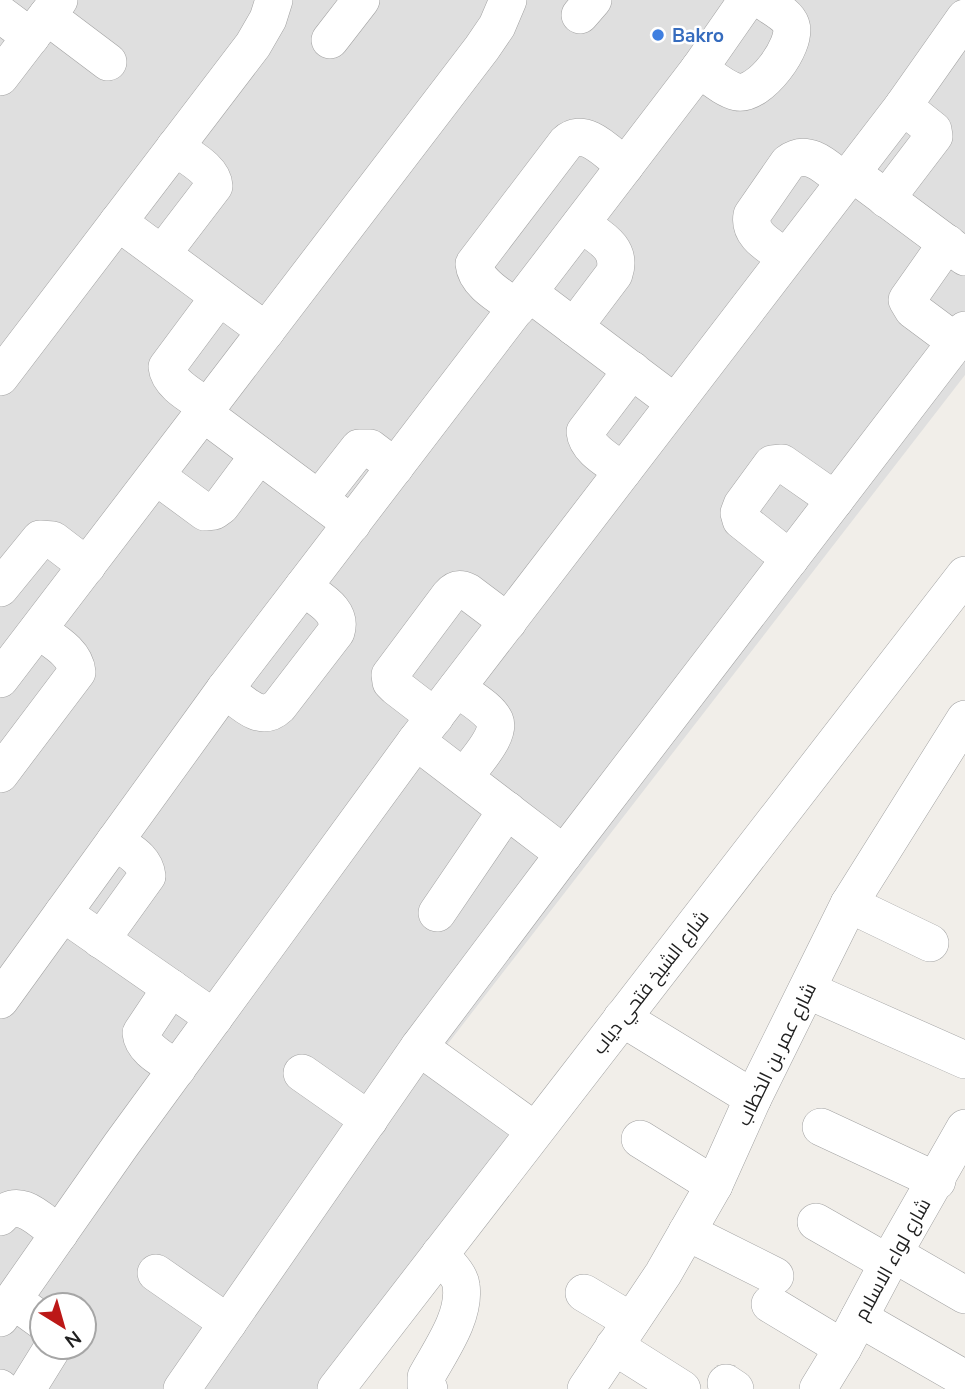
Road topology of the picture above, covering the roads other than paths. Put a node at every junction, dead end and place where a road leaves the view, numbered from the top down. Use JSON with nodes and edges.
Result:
{"nodes":[{"id":1,"x":274,"y":0,"type":"edge"},
{"id":2,"x":361,"y":0,"type":"edge"},
{"id":3,"x":508,"y":0,"type":"edge"},
{"id":4,"x":747,"y":0,"type":"edge"},
{"id":5,"x":762,"y":0,"type":"edge"},
{"id":6,"x":0,"y":14,"type":"edge"},
{"id":7,"x":46,"y":18,"type":"edge"},
{"id":8,"x":965,"y":18,"type":"edge"},
{"id":9,"x":330,"y":40,"type":"dead end"},
{"id":10,"x":108,"y":62,"type":"dead end"},
{"id":11,"x":699,"y":69,"type":"junction"},
{"id":12,"x":0,"y":77,"type":"edge"},
{"id":13,"x":903,"y":106,"type":"junction"},
{"id":14,"x":175,"y":147,"type":"junction"},
{"id":15,"x":625,"y":166,"type":"junction"},
{"id":16,"x":848,"y":177,"type":"junction"},
{"id":17,"x":886,"y":199,"type":"junction"},
{"id":18,"x":118,"y":222,"type":"junction"},
{"id":19,"x":581,"y":224,"type":"junction"},
{"id":20,"x":956,"y":250,"type":"edge"},
{"id":21,"x":162,"y":254,"type":"junction"},
{"id":22,"x":785,"y":257,"type":"junction"},
{"id":23,"x":219,"y":296,"type":"junction"},
{"id":24,"x":523,"y":300,"type":"junction"},
{"id":25,"x":574,"y":327,"type":"junction"},
{"id":26,"x":266,"y":331,"type":"junction"},
{"id":27,"x":960,"y":336,"type":"edge"},
{"id":28,"x":5,"y":360,"type":"edge"},
{"id":29,"x":632,"y":370,"type":"junction"},
{"id":30,"x":675,"y":403,"type":"junction"},
{"id":31,"x":205,"y":410,"type":"junction"},
{"id":32,"x":259,"y":455,"type":"junction"},
{"id":33,"x":395,"y":467,"type":"junction"},
{"id":34,"x":623,"y":471,"type":"junction"},
{"id":35,"x":156,"y":475,"type":"junction"},
{"id":36,"x":319,"y":499,"type":"junction"},
{"id":37,"x":835,"y":500,"type":"junction"},
{"id":38,"x":352,"y":524,"type":"junction"},
{"id":39,"x":790,"y":559,"type":"junction"},
{"id":40,"x":87,"y":566,"type":"junction"},
{"id":41,"x":965,"y":575,"type":"edge"},
{"id":42,"x":303,"y":587,"type":"junction"},
{"id":43,"x":0,"y":590,"type":"edge"},
{"id":44,"x":508,"y":622,"type":"junction"},
{"id":45,"x":40,"y":627,"type":"junction"},
{"id":46,"x":0,"y":679,"type":"edge"},
{"id":47,"x":457,"y":688,"type":"junction"},
{"id":48,"x":225,"y":689,"type":"junction"},
{"id":49,"x":965,"y":719,"type":"edge"},
{"id":50,"x":426,"y":729,"type":"junction"},
{"id":51,"x":953,"y":767,"type":"edge"},
{"id":52,"x":0,"y":774,"type":"edge"},
{"id":53,"x":464,"y":777,"type":"junction"},
{"id":54,"x":507,"y":810,"type":"junction"},
{"id":55,"x":115,"y":841,"type":"junction"},
{"id":56,"x":564,"y":854,"type":"junction"},
{"id":57,"x":849,"y":904,"type":"junction"},
{"id":58,"x":63,"y":913,"type":"junction"},
{"id":59,"x":437,"y":913,"type":"dead end"},
{"id":60,"x":102,"y":940,"type":"junction"},
{"id":61,"x":930,"y":943,"type":"dead end"},
{"id":62,"x":171,"y":988,"type":"junction"},
{"id":63,"x":807,"y":990,"type":"junction"},
{"id":64,"x":0,"y":1000,"type":"edge"},
{"id":65,"x":214,"y":1018,"type":"junction"},
{"id":66,"x":622,"y":1018,"type":"junction"},
{"id":67,"x":419,"y":1047,"type":"junction"},
{"id":68,"x":965,"y":1060,"type":"edge"},
{"id":69,"x":177,"y":1069,"type":"junction"},
{"id":70,"x":302,"y":1073,"type":"dead end"},
{"id":71,"x":753,"y":1098,"type":"junction"},
{"id":72,"x":369,"y":1120,"type":"junction"},
{"id":73,"x":821,"y":1127,"type":"dead end"},
{"id":74,"x":965,"y":1129,"type":"edge"},
{"id":75,"x":534,"y":1130,"type":"junction"},
{"id":76,"x":640,"y":1139,"type":"dead end"},
{"id":77,"x":950,"y":1172,"type":"edge"},
{"id":78,"x":714,"y":1185,"type":"junction"},
{"id":79,"x":0,"y":1217,"type":"edge"},
{"id":80,"x":816,"y":1222,"type":"dead end"},
{"id":81,"x":687,"y":1231,"type":"junction"},
{"id":82,"x":59,"y":1234,"type":"junction"},
{"id":83,"x":440,"y":1254,"type":"junction"},
{"id":84,"x":891,"y":1259,"type":"junction"},
{"id":85,"x":156,"y":1273,"type":"dead end"},
{"id":86,"x":584,"y":1293,"type":"dead end"},
{"id":87,"x":965,"y":1294,"type":"edge"},
{"id":88,"x":6,"y":1309,"type":"edge"},
{"id":89,"x":28,"y":1316,"type":"edge"},
{"id":90,"x":228,"y":1323,"type":"junction"},
{"id":91,"x":851,"y":1333,"type":"junction"},
{"id":92,"x":622,"y":1334,"type":"junction"},
{"id":93,"x":44,"y":1361,"type":"edge"},
{"id":94,"x":965,"y":1379,"type":"edge"},
{"id":95,"x":27,"y":1389,"type":"edge"},
{"id":96,"x":182,"y":1389,"type":"edge"},
{"id":97,"x":336,"y":1389,"type":"edge"},
{"id":98,"x":429,"y":1389,"type":"edge"},
{"id":99,"x":586,"y":1389,"type":"edge"},
{"id":100,"x":682,"y":1389,"type":"edge"},
{"id":101,"x":818,"y":1389,"type":"edge"}],
"edges":[{"from":1,"to":14,"type":"street"},
{"from":2,"to":9,"type":"street"},
{"from":3,"to":26,"type":"street"},
{"from":4,"to":11,"type":"street"},
{"from":5,"to":11,"type":"street"},
{"from":6,"to":7,"type":"street"},
{"from":7,"to":10,"type":"street"},
{"from":7,"to":12,"type":"street"},
{"from":8,"to":13,"type":"street"},
{"from":11,"to":15,"type":"street"},
{"from":13,"to":16,"type":"street"},
{"from":13,"to":17,"type":"street"},
{"from":14,"to":18,"type":"street"},
{"from":14,"to":21,"type":"street"},
{"from":15,"to":19,"type":"street"},
{"from":15,"to":24,"type":"street"},
{"from":16,"to":17,"type":"street"},
{"from":16,"to":22,"type":"street"},
{"from":16,"to":22,"type":"street"},
{"from":17,"to":20,"type":"street"},
{"from":18,"to":21,"type":"street"},
{"from":18,"to":28,"type":"street"},
{"from":19,"to":24,"type":"street"},
{"from":19,"to":25,"type":"street"},
{"from":20,"to":27,"type":"street"},
{"from":21,"to":23,"type":"street"},
{"from":22,"to":30,"type":"street"},
{"from":23,"to":26,"type":"street"},
{"from":23,"to":31,"type":"street"},
{"from":24,"to":25,"type":"street"},
{"from":24,"to":33,"type":"street"},
{"from":25,"to":29,"type":"street"},
{"from":26,"to":31,"type":"street"},
{"from":27,"to":37,"type":"street"},
{"from":29,"to":30,"type":"street"},
{"from":29,"to":34,"type":"street"},
{"from":30,"to":34,"type":"street"},
{"from":31,"to":32,"type":"street"},
{"from":31,"to":35,"type":"street"},
{"from":32,"to":35,"type":"street"},
{"from":32,"to":36,"type":"street"},
{"from":33,"to":36,"type":"street"},
{"from":33,"to":38,"type":"street"},
{"from":34,"to":44,"type":"street"},
{"from":35,"to":40,"type":"street"},
{"from":36,"to":38,"type":"street"},
{"from":37,"to":39,"type":"street"},
{"from":37,"to":39,"type":"street"},
{"from":38,"to":42,"type":"street"},
{"from":39,"to":56,"type":"street"},
{"from":40,"to":43,"type":"street"},
{"from":40,"to":45,"type":"street"},
{"from":41,"to":66,"type":"street","name":"شارع الشيخ فتحي دياب"},
{"from":42,"to":48,"type":"street"},
{"from":42,"to":48,"type":"street"},
{"from":43,"to":45,"type":"street"},
{"from":44,"to":47,"type":"street"},
{"from":44,"to":50,"type":"street"},
{"from":45,"to":46,"type":"street"},
{"from":45,"to":52,"type":"street"},
{"from":47,"to":50,"type":"street"},
{"from":47,"to":53,"type":"street"},
{"from":48,"to":55,"type":"street"},
{"from":49,"to":51,"type":"street","name":"شارع عمر بن الخطاب"},
{"from":50,"to":53,"type":"street"},
{"from":50,"to":65,"type":"street"},
{"from":51,"to":57,"type":"street","name":"شارع عمر بن الخطاب"},
{"from":53,"to":54,"type":"street"},
{"from":54,"to":56,"type":"street"},
{"from":54,"to":59,"type":"street"},
{"from":55,"to":58,"type":"street"},
{"from":55,"to":60,"type":"street"},
{"from":56,"to":67,"type":"street"},
{"from":57,"to":61,"type":"street"},
{"from":57,"to":63,"type":"street","name":"شارع عمر بن الخطاب"},
{"from":58,"to":60,"type":"street"},
{"from":58,"to":64,"type":"street"},
{"from":60,"to":62,"type":"street"},
{"from":62,"to":65,"type":"street"},
{"from":62,"to":69,"type":"street"},
{"from":63,"to":68,"type":"street"},
{"from":63,"to":71,"type":"street","name":"شارع عمر بن الخطاب"},
{"from":65,"to":69,"type":"street"},
{"from":66,"to":71,"type":"street"},
{"from":66,"to":75,"type":"street","name":"شارع الشيخ فتحي دياب"},
{"from":67,"to":72,"type":"street"},
{"from":67,"to":75,"type":"street"},
{"from":69,"to":82,"type":"street"},
{"from":70,"to":72,"type":"street"},
{"from":71,"to":78,"type":"street","name":"شارع عمر بن الخطاب"},
{"from":72,"to":90,"type":"street"},
{"from":73,"to":77,"type":"street"},
{"from":74,"to":77,"type":"street","name":"شارع لواء الاسلام"},
{"from":75,"to":83,"type":"street","name":"شارع الشيخ فتحي دياب"},
{"from":76,"to":78,"type":"street"},
{"from":77,"to":84,"type":"street","name":"شارع لواء الاسلام"},
{"from":78,"to":81,"type":"street","name":"شارع عمر بن الخطاب"},
{"from":79,"to":82,"type":"street"},
{"from":80,"to":84,"type":"street"},
{"from":81,"to":91,"type":"street"},
{"from":81,"to":92,"type":"street","name":"شارع عمر بن الخطاب"},
{"from":82,"to":88,"type":"street"},
{"from":83,"to":97,"type":"street","name":"شارع الشيخ فتحي دياب"},
{"from":83,"to":98,"type":"street"},
{"from":84,"to":87,"type":"street"},
{"from":84,"to":91,"type":"street","name":"شارع لواء الاسلام"},
{"from":85,"to":90,"type":"street"},
{"from":86,"to":92,"type":"street"},
{"from":88,"to":89,"type":"street"},
{"from":90,"to":96,"type":"street"},
{"from":91,"to":94,"type":"street"},
{"from":91,"to":101,"type":"street","name":"شارع لواء الاسلام"},
{"from":92,"to":99,"type":"street","name":"شارع عمر بن الخطاب"},
{"from":92,"to":100,"type":"street"},
{"from":93,"to":95,"type":"street"}]}
